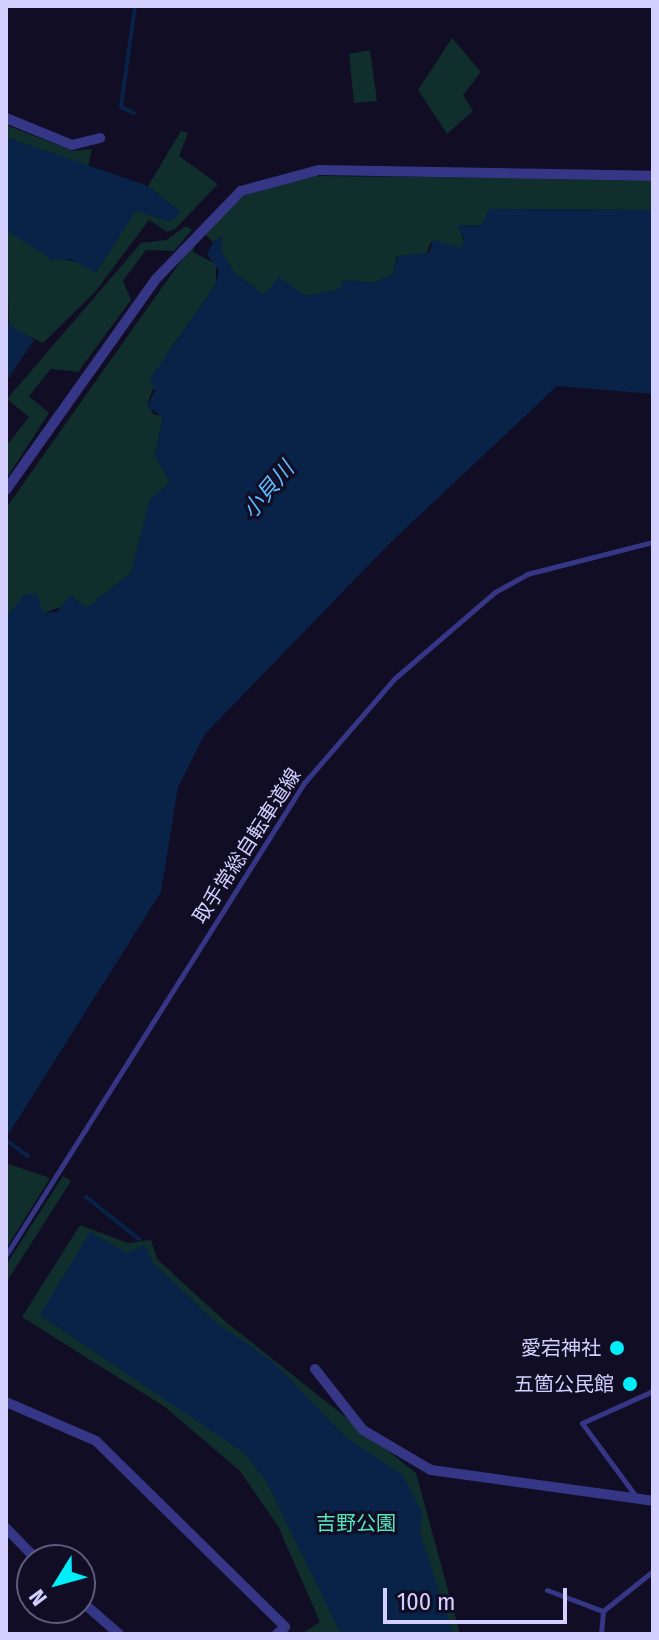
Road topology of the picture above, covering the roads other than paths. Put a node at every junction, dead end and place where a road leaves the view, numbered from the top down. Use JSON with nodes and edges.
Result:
{"nodes":[{"id":1,"x":6,"y":118,"type":"edge"},
{"id":2,"x":100,"y":138,"type":"dead end"},
{"id":3,"x":653,"y":176,"type":"edge"},
{"id":4,"x":6,"y":490,"type":"edge"},
{"id":5,"x":653,"y":542,"type":"edge"},
{"id":6,"x":6,"y":1255,"type":"edge"},
{"id":7,"x":315,"y":1369,"type":"dead end"},
{"id":8,"x":653,"y":1391,"type":"edge"},
{"id":9,"x":6,"y":1402,"type":"edge"},
{"id":10,"x":635,"y":1495,"type":"junction"},
{"id":11,"x":653,"y":1501,"type":"edge"},
{"id":12,"x":6,"y":1528,"type":"edge"},
{"id":13,"x":22,"y":1544,"type":"edge"},
{"id":14,"x":653,"y":1571,"type":"edge"},
{"id":15,"x":547,"y":1590,"type":"dead end"},
{"id":16,"x":603,"y":1611,"type":"junction"},
{"id":17,"x":96,"y":1614,"type":"edge"},
{"id":18,"x":119,"y":1634,"type":"edge"},
{"id":19,"x":277,"y":1634,"type":"edge"},
{"id":20,"x":601,"y":1634,"type":"edge"}],
"edges":[{"from":1,"to":2,"type":"street"},
{"from":3,"to":4,"type":"street"},
{"from":5,"to":6,"type":"lane","name":"取手常総自転車道線"},
{"from":7,"to":10,"type":"street"},
{"from":8,"to":10,"type":"lane"},
{"from":9,"to":19,"type":"street"},
{"from":10,"to":11,"type":"street"},
{"from":12,"to":13,"type":"street"},
{"from":14,"to":16,"type":"lane"},
{"from":15,"to":16,"type":"lane"},
{"from":16,"to":20,"type":"lane"},
{"from":17,"to":18,"type":"street"}]}
